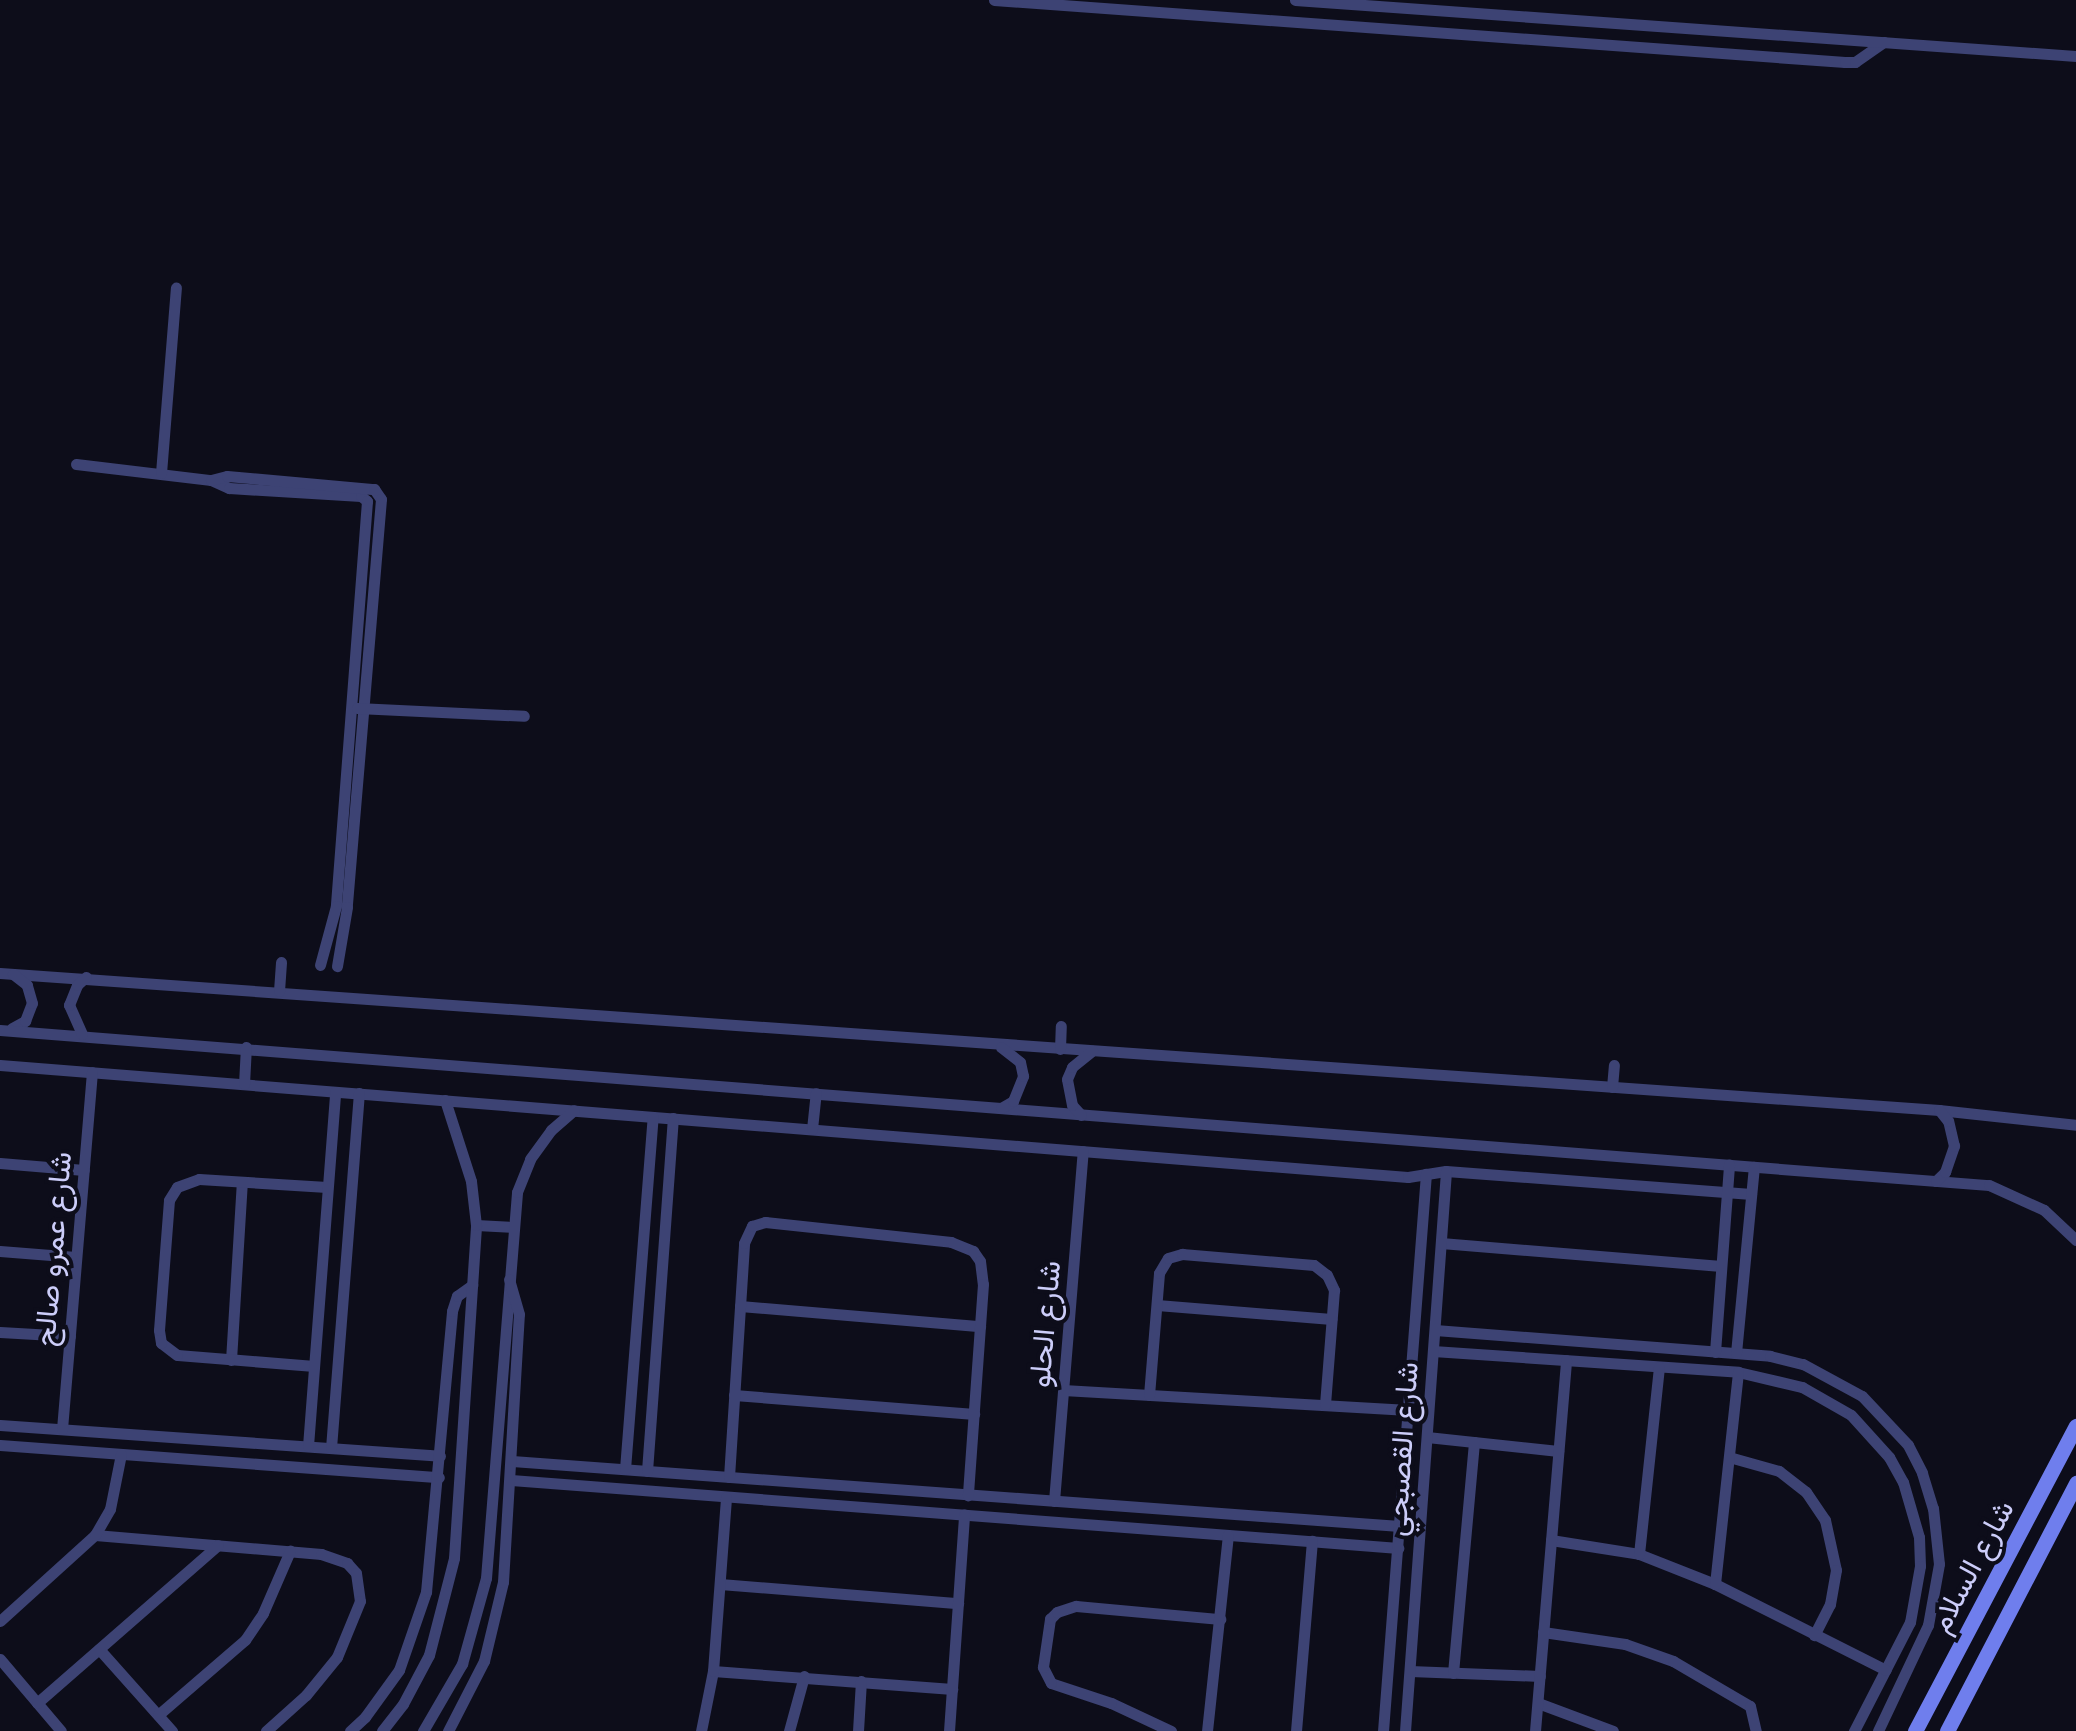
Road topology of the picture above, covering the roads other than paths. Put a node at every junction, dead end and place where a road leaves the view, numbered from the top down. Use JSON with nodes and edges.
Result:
{"nodes":[{"id":1,"x":994,"y":0,"type":"edge"},
{"id":2,"x":1296,"y":0,"type":"edge"},
{"id":3,"x":1884,"y":42,"type":"junction"},
{"id":4,"x":2076,"y":56,"type":"edge"},
{"id":5,"x":176,"y":288,"type":"dead end"},
{"id":6,"x":76,"y":464,"type":"dead end"},
{"id":7,"x":161,"y":473,"type":"junction"},
{"id":8,"x":358,"y":708,"type":"junction"},
{"id":9,"x":524,"y":716,"type":"dead end"},
{"id":10,"x":281,"y":962,"type":"dead end"},
{"id":11,"x":320,"y":965,"type":"dead end"},
{"id":12,"x":337,"y":966,"type":"dead end"},
{"id":13,"x":6,"y":973,"type":"edge"},
{"id":14,"x":86,"y":978,"type":"junction"},
{"id":15,"x":280,"y":991,"type":"junction"},
{"id":16,"x":1061,"y":1026,"type":"dead end"},
{"id":17,"x":4,"y":1030,"type":"edge"},
{"id":18,"x":82,"y":1034,"type":"junction"},
{"id":19,"x":998,"y":1045,"type":"junction"},
{"id":20,"x":246,"y":1047,"type":"junction"},
{"id":21,"x":1060,"y":1048,"type":"junction"},
{"id":22,"x":1092,"y":1050,"type":"junction"},
{"id":23,"x":1614,"y":1064,"type":"dead end"},
{"id":24,"x":0,"y":1066,"type":"edge"},
{"id":25,"x":92,"y":1072,"type":"junction"},
{"id":26,"x":244,"y":1084,"type":"junction"},
{"id":27,"x":1612,"y":1087,"type":"junction"},
{"id":28,"x":335,"y":1092,"type":"junction"},
{"id":29,"x":359,"y":1094,"type":"junction"},
{"id":30,"x":816,"y":1094,"type":"junction"},
{"id":31,"x":445,"y":1100,"type":"junction"},
{"id":32,"x":1001,"y":1108,"type":"junction"},
{"id":33,"x":574,"y":1110,"type":"junction"},
{"id":34,"x":1939,"y":1110,"type":"junction"},
{"id":35,"x":1080,"y":1115,"type":"junction"},
{"id":36,"x":653,"y":1117,"type":"junction"},
{"id":37,"x":673,"y":1118,"type":"junction"},
{"id":38,"x":2076,"y":1125,"type":"edge"},
{"id":39,"x":812,"y":1130,"type":"junction"},
{"id":40,"x":1083,"y":1151,"type":"junction"},
{"id":41,"x":0,"y":1163,"type":"edge"},
{"id":42,"x":1729,"y":1165,"type":"junction"},
{"id":43,"x":1754,"y":1167,"type":"junction"},
{"id":44,"x":84,"y":1170,"type":"junction"},
{"id":45,"x":1446,"y":1171,"type":"junction"},
{"id":46,"x":1426,"y":1174,"type":"junction"},
{"id":47,"x":1936,"y":1181,"type":"junction"},
{"id":48,"x":242,"y":1182,"type":"junction"},
{"id":49,"x":328,"y":1187,"type":"junction"},
{"id":50,"x":1727,"y":1192,"type":"junction"},
{"id":51,"x":1751,"y":1194,"type":"junction"},
{"id":52,"x":1422,"y":1223,"type":"junction"},
{"id":53,"x":476,"y":1224,"type":"junction"},
{"id":54,"x":1442,"y":1224,"type":"junction"},
{"id":55,"x":512,"y":1228,"type":"junction"},
{"id":56,"x":2076,"y":1240,"type":"edge"},
{"id":57,"x":1441,"y":1243,"type":"junction"},
{"id":58,"x":0,"y":1251,"type":"edge"},
{"id":59,"x":76,"y":1257,"type":"junction"},
{"id":60,"x":1722,"y":1266,"type":"junction"},
{"id":61,"x":508,"y":1277,"type":"junction"},
{"id":62,"x":472,"y":1285,"type":"junction"},
{"id":63,"x":1157,"y":1305,"type":"junction"},
{"id":64,"x":740,"y":1306,"type":"junction"},
{"id":65,"x":1331,"y":1319,"type":"junction"},
{"id":66,"x":980,"y":1326,"type":"junction"},
{"id":67,"x":1435,"y":1330,"type":"junction"},
{"id":68,"x":0,"y":1332,"type":"edge"},
{"id":69,"x":70,"y":1336,"type":"junction"},
{"id":70,"x":1433,"y":1351,"type":"junction"},
{"id":71,"x":1715,"y":1352,"type":"junction"},
{"id":72,"x":1736,"y":1354,"type":"junction"},
{"id":73,"x":232,"y":1360,"type":"junction"},
{"id":74,"x":1566,"y":1360,"type":"junction"},
{"id":75,"x":314,"y":1366,"type":"junction"},
{"id":76,"x":1659,"y":1367,"type":"junction"},
{"id":77,"x":1738,"y":1372,"type":"junction"},
{"id":78,"x":1064,"y":1390,"type":"junction"},
{"id":79,"x":734,"y":1395,"type":"junction"},
{"id":80,"x":1149,"y":1395,"type":"junction"},
{"id":81,"x":1325,"y":1406,"type":"junction"},
{"id":82,"x":1408,"y":1410,"type":"junction"},
{"id":83,"x":974,"y":1414,"type":"junction"},
{"id":84,"x":0,"y":1425,"type":"edge"},
{"id":85,"x":2076,"y":1426,"type":"edge"},
{"id":86,"x":62,"y":1430,"type":"junction"},
{"id":87,"x":1427,"y":1436,"type":"junction"},
{"id":88,"x":202,"y":1439,"type":"junction"},
{"id":89,"x":1474,"y":1442,"type":"junction"},
{"id":90,"x":0,"y":1445,"type":"edge"},
{"id":91,"x":308,"y":1446,"type":"junction"},
{"id":92,"x":331,"y":1448,"type":"junction"},
{"id":93,"x":1558,"y":1451,"type":"junction"},
{"id":94,"x":121,"y":1454,"type":"junction"},
{"id":95,"x":407,"y":1454,"type":"junction"},
{"id":96,"x":440,"y":1456,"type":"junction"},
{"id":97,"x":1729,"y":1457,"type":"junction"},
{"id":98,"x":200,"y":1460,"type":"junction"},
{"id":99,"x":512,"y":1461,"type":"junction"},
{"id":100,"x":548,"y":1464,"type":"junction"},
{"id":101,"x":625,"y":1470,"type":"junction"},
{"id":102,"x":647,"y":1471,"type":"junction"},
{"id":103,"x":406,"y":1474,"type":"junction"},
{"id":104,"x":439,"y":1476,"type":"junction"},
{"id":105,"x":728,"y":1476,"type":"junction"},
{"id":106,"x":511,"y":1480,"type":"junction"},
{"id":107,"x":547,"y":1483,"type":"junction"},
{"id":108,"x":2076,"y":1484,"type":"edge"},
{"id":109,"x":858,"y":1486,"type":"junction"},
{"id":110,"x":968,"y":1494,"type":"junction"},
{"id":111,"x":726,"y":1496,"type":"junction"},
{"id":112,"x":1054,"y":1501,"type":"junction"},
{"id":113,"x":856,"y":1506,"type":"junction"},
{"id":114,"x":964,"y":1515,"type":"junction"},
{"id":115,"x":1371,"y":1524,"type":"junction"},
{"id":116,"x":1400,"y":1526,"type":"junction"},
{"id":117,"x":95,"y":1535,"type":"junction"},
{"id":118,"x":1228,"y":1535,"type":"junction"},
{"id":119,"x":1551,"y":1540,"type":"junction"},
{"id":120,"x":1312,"y":1541,"type":"junction"},
{"id":121,"x":218,"y":1545,"type":"junction"},
{"id":122,"x":1369,"y":1546,"type":"junction"},
{"id":123,"x":1398,"y":1548,"type":"junction"},
{"id":124,"x":290,"y":1552,"type":"junction"},
{"id":125,"x":488,"y":1553,"type":"junction"},
{"id":126,"x":432,"y":1554,"type":"junction"},
{"id":127,"x":1638,"y":1554,"type":"junction"},
{"id":128,"x":506,"y":1555,"type":"junction"},
{"id":129,"x":454,"y":1558,"type":"junction"},
{"id":130,"x":720,"y":1584,"type":"junction"},
{"id":131,"x":1716,"y":1584,"type":"junction"},
{"id":132,"x":958,"y":1602,"type":"junction"},
{"id":133,"x":1394,"y":1605,"type":"junction"},
{"id":134,"x":1415,"y":1606,"type":"junction"},
{"id":135,"x":1220,"y":1619,"type":"junction"},
{"id":136,"x":0,"y":1621,"type":"edge"},
{"id":137,"x":1543,"y":1632,"type":"junction"},
{"id":138,"x":1814,"y":1634,"type":"junction"},
{"id":139,"x":98,"y":1650,"type":"junction"},
{"id":140,"x":0,"y":1659,"type":"edge"},
{"id":141,"x":1886,"y":1670,"type":"junction"},
{"id":142,"x":713,"y":1671,"type":"junction"},
{"id":143,"x":1410,"y":1671,"type":"junction"},
{"id":144,"x":1453,"y":1673,"type":"junction"},
{"id":145,"x":804,"y":1676,"type":"junction"},
{"id":146,"x":1540,"y":1676,"type":"junction"},
{"id":147,"x":861,"y":1681,"type":"junction"},
{"id":148,"x":952,"y":1688,"type":"junction"},
{"id":149,"x":38,"y":1703,"type":"junction"},
{"id":150,"x":1538,"y":1703,"type":"junction"},
{"id":151,"x":158,"y":1715,"type":"junction"},
{"id":152,"x":61,"y":1731,"type":"edge"},
{"id":153,"x":172,"y":1731,"type":"edge"},
{"id":154,"x":266,"y":1731,"type":"edge"},
{"id":155,"x":350,"y":1731,"type":"edge"},
{"id":156,"x":382,"y":1731,"type":"edge"},
{"id":157,"x":423,"y":1731,"type":"edge"},
{"id":158,"x":448,"y":1731,"type":"edge"},
{"id":159,"x":701,"y":1731,"type":"edge"},
{"id":160,"x":789,"y":1731,"type":"edge"},
{"id":161,"x":858,"y":1731,"type":"edge"},
{"id":162,"x":949,"y":1731,"type":"edge"},
{"id":163,"x":1171,"y":1731,"type":"edge"},
{"id":164,"x":1207,"y":1731,"type":"edge"},
{"id":165,"x":1296,"y":1731,"type":"edge"},
{"id":166,"x":1383,"y":1731,"type":"edge"},
{"id":167,"x":1406,"y":1731,"type":"edge"},
{"id":168,"x":1535,"y":1731,"type":"edge"},
{"id":169,"x":1613,"y":1731,"type":"edge"},
{"id":170,"x":1756,"y":1731,"type":"edge"},
{"id":171,"x":1854,"y":1731,"type":"edge"},
{"id":172,"x":1878,"y":1731,"type":"edge"},
{"id":173,"x":1916,"y":1731,"type":"edge"},
{"id":174,"x":1947,"y":1731,"type":"edge"}],
"edges":[{"from":1,"to":3,"type":"street"},
{"from":2,"to":3,"type":"street"},
{"from":3,"to":4,"type":"street"},
{"from":5,"to":7,"type":"street"},
{"from":6,"to":7,"type":"street"},
{"from":7,"to":8,"type":"street"},
{"from":8,"to":9,"type":"street"},
{"from":8,"to":11,"type":"street"},
{"from":8,"to":12,"type":"street"},
{"from":10,"to":15,"type":"street"},
{"from":13,"to":14,"type":"street"},
{"from":13,"to":17,"type":"street"},
{"from":14,"to":15,"type":"street"},
{"from":14,"to":18,"type":"street"},
{"from":15,"to":19,"type":"street"},
{"from":16,"to":21,"type":"street"},
{"from":17,"to":18,"type":"street"},
{"from":18,"to":20,"type":"street"},
{"from":19,"to":21,"type":"street"},
{"from":19,"to":32,"type":"street"},
{"from":20,"to":26,"type":"street"},
{"from":20,"to":30,"type":"street"},
{"from":21,"to":22,"type":"street"},
{"from":22,"to":27,"type":"street"},
{"from":22,"to":35,"type":"street"},
{"from":23,"to":27,"type":"street"},
{"from":24,"to":25,"type":"street"},
{"from":25,"to":26,"type":"street"},
{"from":25,"to":44,"type":"street","name":"شارع عمرو صالح"},
{"from":26,"to":28,"type":"street"},
{"from":27,"to":34,"type":"street"},
{"from":28,"to":29,"type":"street"},
{"from":28,"to":49,"type":"street"},
{"from":29,"to":31,"type":"street"},
{"from":29,"to":92,"type":"street"},
{"from":30,"to":32,"type":"street"},
{"from":30,"to":39,"type":"street"},
{"from":31,"to":33,"type":"street"},
{"from":31,"to":53,"type":"street"},
{"from":32,"to":35,"type":"street"},
{"from":33,"to":36,"type":"street"},
{"from":33,"to":55,"type":"street"},
{"from":34,"to":38,"type":"street"},
{"from":34,"to":47,"type":"street"},
{"from":35,"to":42,"type":"street"},
{"from":36,"to":37,"type":"street"},
{"from":36,"to":101,"type":"street"},
{"from":37,"to":39,"type":"street"},
{"from":37,"to":102,"type":"street"},
{"from":39,"to":40,"type":"street"},
{"from":40,"to":46,"type":"street"},
{"from":40,"to":78,"type":"street","name":"شارع الحلو"},
{"from":41,"to":44,"type":"street"},
{"from":42,"to":43,"type":"street"},
{"from":42,"to":50,"type":"street"},
{"from":43,"to":47,"type":"street"},
{"from":43,"to":51,"type":"street"},
{"from":44,"to":59,"type":"street","name":"شارع عمرو صالح"},
{"from":45,"to":46,"type":"street"},
{"from":45,"to":50,"type":"street"},
{"from":45,"to":54,"type":"street","name":"شارع القصبجي"},
{"from":46,"to":52,"type":"street","name":"شارع القصبجي"},
{"from":47,"to":56,"type":"street"},
{"from":48,"to":49,"type":"street"},
{"from":48,"to":73,"type":"street"},
{"from":48,"to":73,"type":"street"},
{"from":49,"to":75,"type":"street"},
{"from":50,"to":51,"type":"street"},
{"from":50,"to":60,"type":"street"},
{"from":51,"to":72,"type":"street"},
{"from":52,"to":54,"type":"street"},
{"from":52,"to":82,"type":"street","name":"شارع القصبجي"},
{"from":53,"to":55,"type":"street"},
{"from":53,"to":62,"type":"street"},
{"from":54,"to":57,"type":"street","name":"شارع القصبجي"},
{"from":55,"to":61,"type":"street"},
{"from":57,"to":60,"type":"street"},
{"from":57,"to":67,"type":"street","name":"شارع القصبجي"},
{"from":58,"to":59,"type":"street"},
{"from":59,"to":69,"type":"street","name":"شارع عمرو صالح"},
{"from":60,"to":71,"type":"street"},
{"from":61,"to":99,"type":"street"},
{"from":61,"to":125,"type":"street"},
{"from":62,"to":96,"type":"street"},
{"from":62,"to":129,"type":"street"},
{"from":63,"to":65,"type":"street"},
{"from":63,"to":65,"type":"street"},
{"from":63,"to":80,"type":"street"},
{"from":64,"to":66,"type":"street"},
{"from":64,"to":66,"type":"street"},
{"from":64,"to":79,"type":"street"},
{"from":65,"to":81,"type":"street"},
{"from":66,"to":83,"type":"street"},
{"from":67,"to":70,"type":"street","name":"شارع القصبجي"},
{"from":67,"to":71,"type":"street"},
{"from":68,"to":69,"type":"street"},
{"from":69,"to":86,"type":"street","name":"شارع عمرو صالح"},
{"from":70,"to":74,"type":"street"},
{"from":70,"to":87,"type":"street","name":"شارع القصبجي"},
{"from":71,"to":72,"type":"street"},
{"from":72,"to":172,"type":"street"},
{"from":73,"to":75,"type":"street"},
{"from":74,"to":76,"type":"street"},
{"from":74,"to":93,"type":"street"},
{"from":75,"to":91,"type":"street"},
{"from":76,"to":77,"type":"street"},
{"from":76,"to":127,"type":"street"},
{"from":77,"to":97,"type":"street"},
{"from":77,"to":141,"type":"street"},
{"from":78,"to":80,"type":"street"},
{"from":78,"to":112,"type":"street","name":"شارع الحلو"},
{"from":79,"to":83,"type":"street"},
{"from":79,"to":105,"type":"street"},
{"from":80,"to":81,"type":"street"},
{"from":81,"to":82,"type":"street"},
{"from":82,"to":116,"type":"street","name":"شارع القصبجي"},
{"from":83,"to":110,"type":"street"},
{"from":84,"to":86,"type":"street"},
{"from":85,"to":173,"type":"main road","name":"شارع السلام"},
{"from":86,"to":88,"type":"street"},
{"from":87,"to":89,"type":"street"},
{"from":87,"to":134,"type":"street","name":"شارع القصبجي"},
{"from":88,"to":91,"type":"street"},
{"from":88,"to":98,"type":"street"},
{"from":89,"to":93,"type":"street"},
{"from":89,"to":144,"type":"street"},
{"from":90,"to":94,"type":"street"},
{"from":91,"to":92,"type":"street"},
{"from":92,"to":95,"type":"street"},
{"from":93,"to":119,"type":"street"},
{"from":94,"to":98,"type":"street"},
{"from":94,"to":117,"type":"street"},
{"from":95,"to":96,"type":"street"},
{"from":95,"to":103,"type":"street"},
{"from":96,"to":104,"type":"street"},
{"from":97,"to":131,"type":"street"},
{"from":97,"to":138,"type":"street"},
{"from":98,"to":103,"type":"street"},
{"from":99,"to":100,"type":"street"},
{"from":99,"to":106,"type":"street"},
{"from":100,"to":101,"type":"street"},
{"from":100,"to":107,"type":"street"},
{"from":101,"to":102,"type":"street"},
{"from":102,"to":105,"type":"street"},
{"from":103,"to":104,"type":"street"},
{"from":104,"to":126,"type":"street"},
{"from":105,"to":109,"type":"street"},
{"from":106,"to":107,"type":"street"},
{"from":106,"to":128,"type":"street"},
{"from":107,"to":111,"type":"street"},
{"from":108,"to":174,"type":"main road","name":"شارع السلام"},
{"from":109,"to":110,"type":"street"},
{"from":109,"to":113,"type":"street"},
{"from":110,"to":112,"type":"street"},
{"from":111,"to":113,"type":"street"},
{"from":111,"to":130,"type":"street"},
{"from":112,"to":115,"type":"street"},
{"from":113,"to":114,"type":"street"},
{"from":114,"to":118,"type":"street"},
{"from":114,"to":132,"type":"street"},
{"from":115,"to":116,"type":"street"},
{"from":115,"to":122,"type":"street"},
{"from":116,"to":123,"type":"street","name":"شارع القصبجي"},
{"from":117,"to":121,"type":"street"},
{"from":117,"to":136,"type":"street"},
{"from":118,"to":120,"type":"street"},
{"from":118,"to":135,"type":"street"},
{"from":119,"to":127,"type":"street"},
{"from":119,"to":137,"type":"street"},
{"from":120,"to":122,"type":"street"},
{"from":120,"to":165,"type":"street"},
{"from":121,"to":124,"type":"street"},
{"from":121,"to":139,"type":"street"},
{"from":122,"to":123,"type":"street"},
{"from":123,"to":133,"type":"street","name":"شارع القصبجي"},
{"from":124,"to":151,"type":"street"},
{"from":124,"to":154,"type":"street"},
{"from":125,"to":128,"type":"street"},
{"from":125,"to":157,"type":"street"},
{"from":126,"to":129,"type":"street"},
{"from":126,"to":155,"type":"street"},
{"from":127,"to":131,"type":"street"},
{"from":128,"to":158,"type":"street"},
{"from":129,"to":156,"type":"street"},
{"from":130,"to":132,"type":"street"},
{"from":130,"to":142,"type":"street"},
{"from":131,"to":138,"type":"street"},
{"from":132,"to":148,"type":"street"},
{"from":133,"to":134,"type":"street"},
{"from":133,"to":166,"type":"street","name":"شارع القصبجي"},
{"from":134,"to":143,"type":"street","name":"شارع القصبجي"},
{"from":135,"to":163,"type":"street"},
{"from":135,"to":164,"type":"street"},
{"from":137,"to":146,"type":"street"},
{"from":137,"to":170,"type":"street"},
{"from":138,"to":141,"type":"street"},
{"from":139,"to":149,"type":"street"},
{"from":139,"to":151,"type":"street"},
{"from":140,"to":149,"type":"street"},
{"from":141,"to":171,"type":"street"},
{"from":142,"to":145,"type":"street"},
{"from":142,"to":159,"type":"street"},
{"from":143,"to":144,"type":"street"},
{"from":143,"to":167,"type":"street","name":"شارع القصبجي"},
{"from":144,"to":146,"type":"street"},
{"from":145,"to":147,"type":"street"},
{"from":145,"to":160,"type":"street"},
{"from":146,"to":150,"type":"street"},
{"from":147,"to":148,"type":"street"},
{"from":147,"to":161,"type":"street"},
{"from":148,"to":162,"type":"street"},
{"from":149,"to":152,"type":"street"},
{"from":150,"to":168,"type":"street"},
{"from":150,"to":169,"type":"street"},
{"from":151,"to":153,"type":"street"}]}
